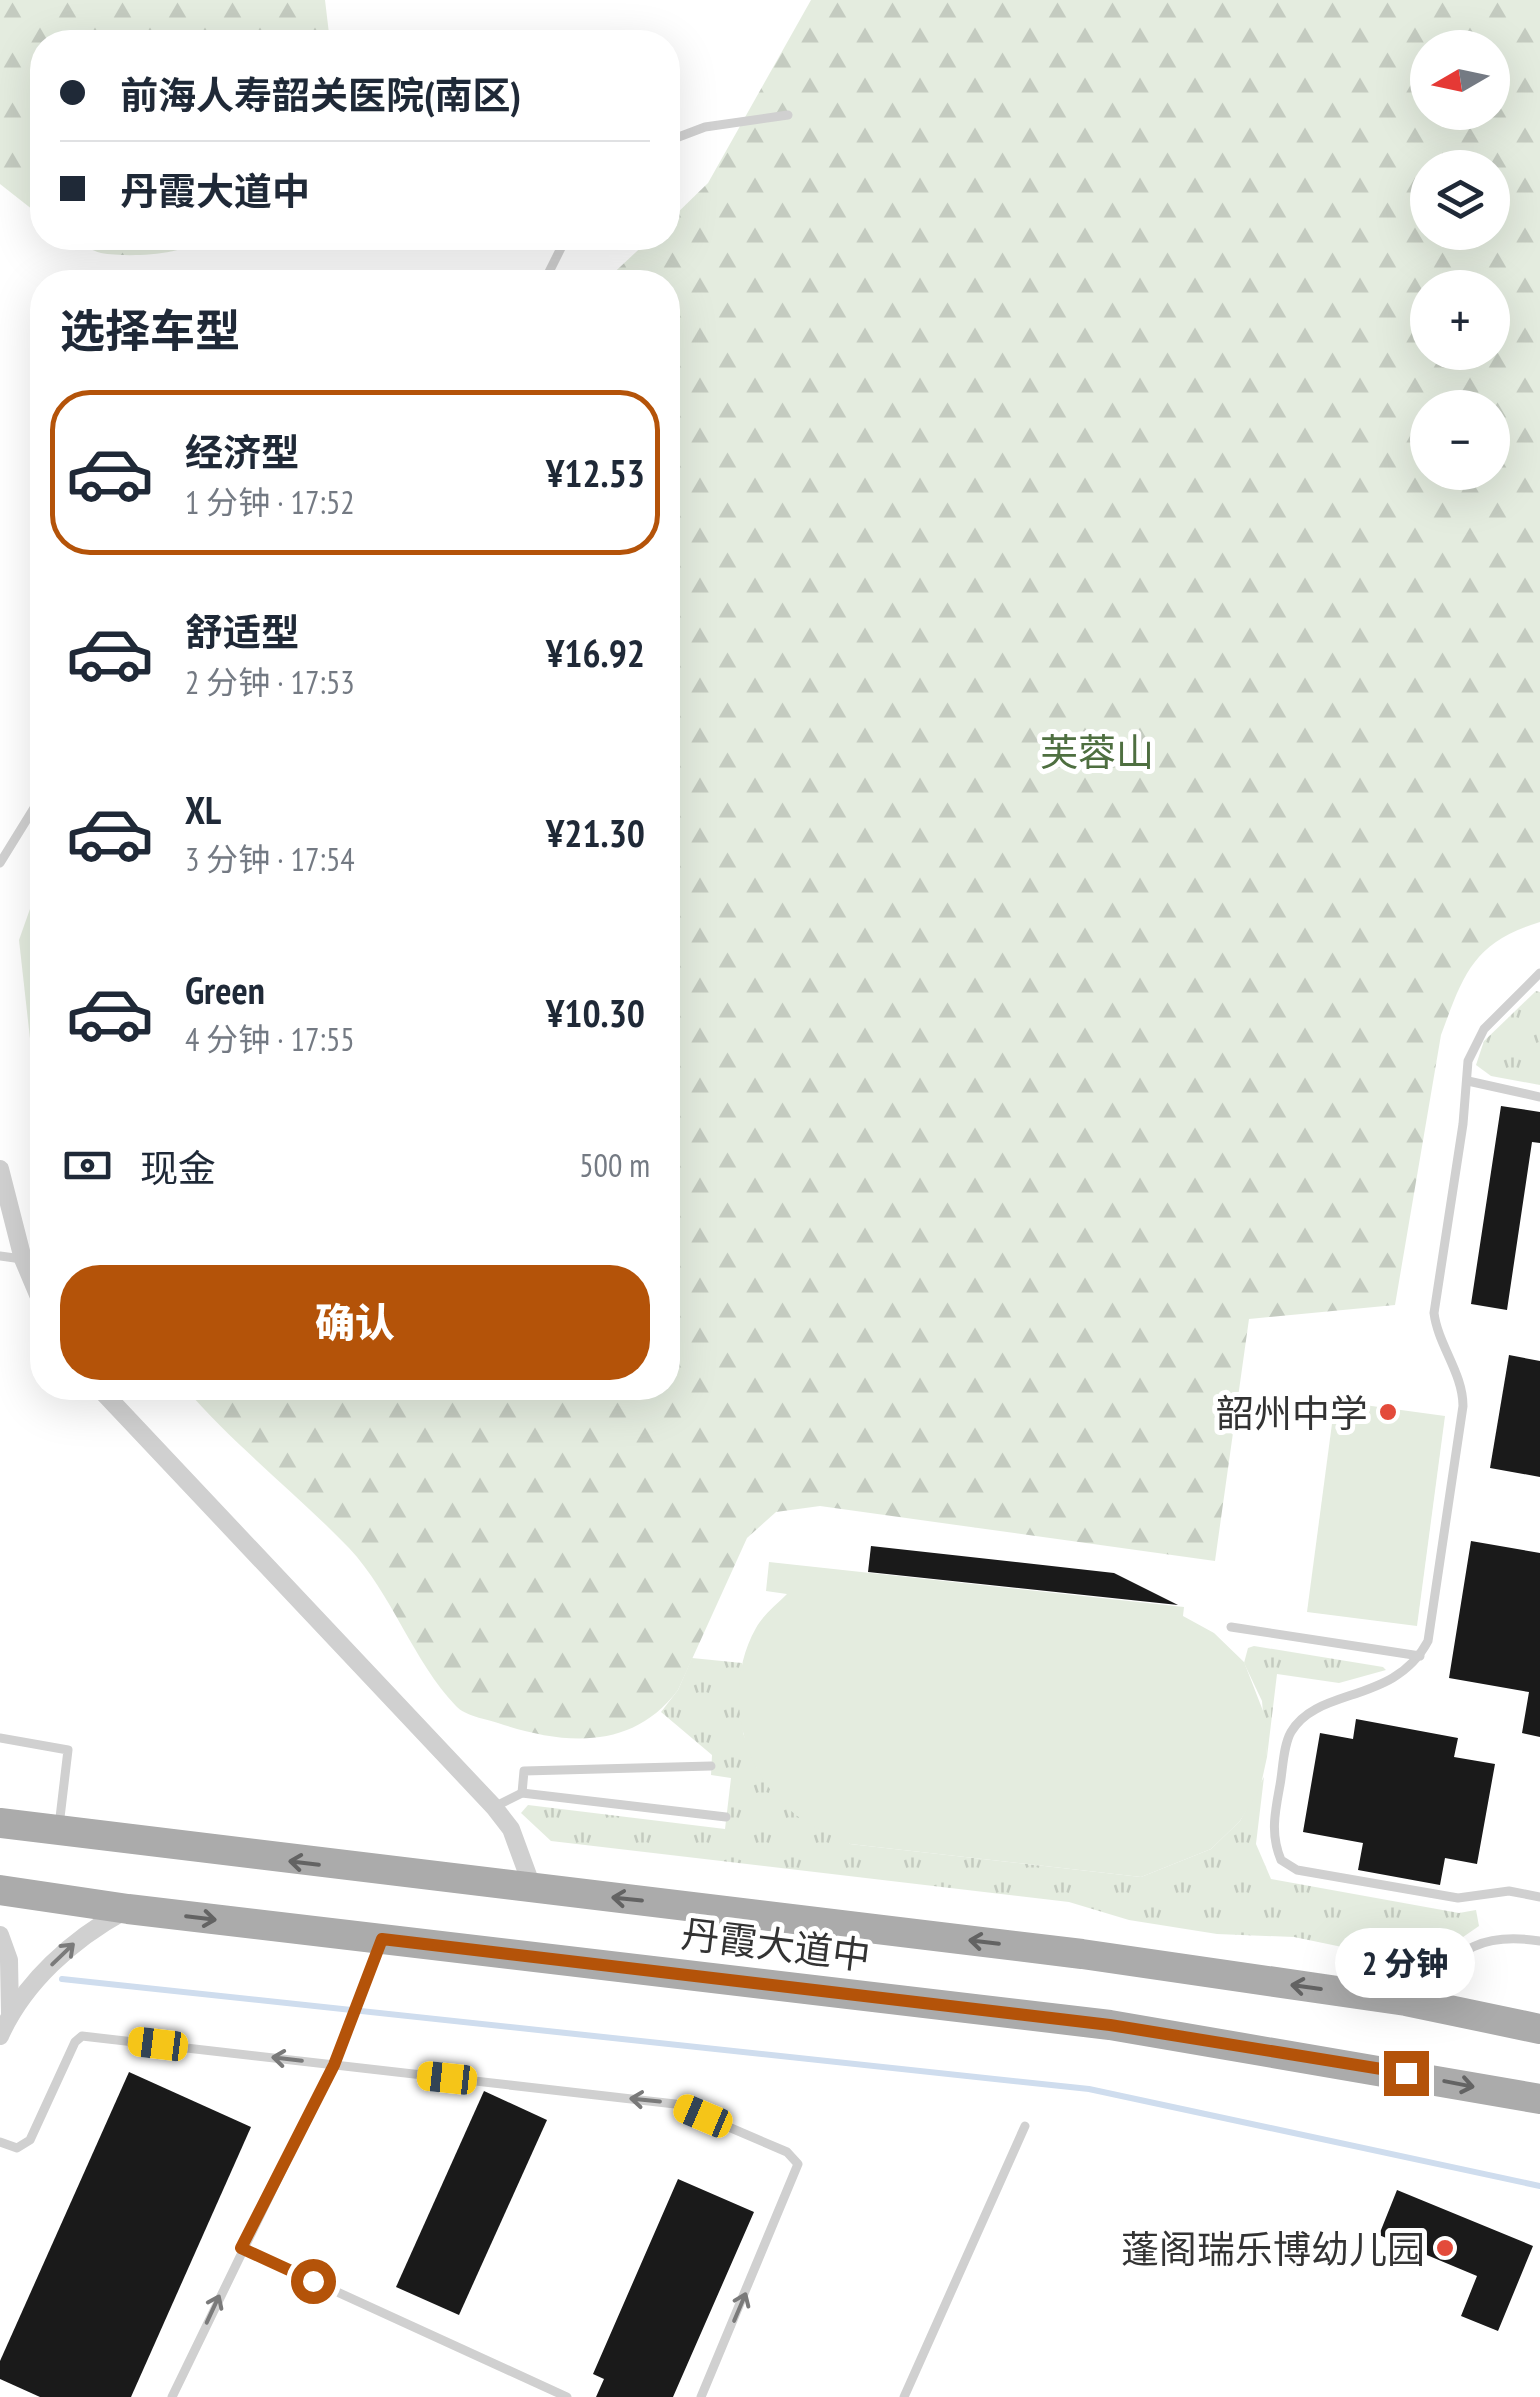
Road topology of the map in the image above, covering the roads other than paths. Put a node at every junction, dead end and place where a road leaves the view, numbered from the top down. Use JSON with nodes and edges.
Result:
{"nodes":[{"id":1,"x":788,"y":115,"type":"dead end"},
{"id":2,"x":680,"y":136,"type":"edge"},
{"id":3,"x":30,"y":814,"type":"edge"},
{"id":4,"x":0,"y":863,"type":"edge"},
{"id":5,"x":1540,"y":973,"type":"edge"},
{"id":6,"x":1468,"y":1081,"type":"junction"},
{"id":7,"x":1540,"y":1096,"type":"edge"},
{"id":8,"x":0,"y":1169,"type":"edge"},
{"id":9,"x":0,"y":1256,"type":"edge"},
{"id":10,"x":23,"y":1260,"type":"junction"},
{"id":11,"x":30,"y":1276,"type":"edge"},
{"id":12,"x":110,"y":1400,"type":"edge"},
{"id":13,"x":1231,"y":1626,"type":"dead end"},
{"id":14,"x":1420,"y":1656,"type":"junction"},
{"id":15,"x":0,"y":1738,"type":"edge"},
{"id":16,"x":711,"y":1766,"type":"dead end"},
{"id":17,"x":522,"y":1793,"type":"junction"},
{"id":18,"x":494,"y":1807,"type":"junction"},
{"id":19,"x":726,"y":1816,"type":"dead end"},
{"id":20,"x":0,"y":1824,"type":"edge"},
{"id":21,"x":58,"y":1834,"type":"junction"},
{"id":22,"x":533,"y":1889,"type":"junction"},
{"id":23,"x":0,"y":1890,"type":"edge"},
{"id":24,"x":1540,"y":1897,"type":"edge"},
{"id":25,"x":128,"y":1909,"type":"junction"},
{"id":26,"x":0,"y":1935,"type":"edge"},
{"id":27,"x":382,"y":1939,"type":"junction"},
{"id":28,"x":1540,"y":1941,"type":"edge"},
{"id":29,"x":1406,"y":2001,"type":"junction"},
{"id":30,"x":10,"y":2013,"type":"junction"},
{"id":31,"x":1540,"y":2029,"type":"edge"},
{"id":32,"x":0,"y":2036,"type":"edge"},
{"id":33,"x":334,"y":2065,"type":"junction"},
{"id":34,"x":1540,"y":2099,"type":"edge"},
{"id":35,"x":1026,"y":2126,"type":"dead end"},
{"id":36,"x":0,"y":2142,"type":"edge"},
{"id":37,"x":241,"y":2248,"type":"junction"},
{"id":38,"x":172,"y":2397,"type":"edge"},
{"id":39,"x":566,"y":2397,"type":"edge"},
{"id":40,"x":701,"y":2397,"type":"edge"},
{"id":41,"x":904,"y":2397,"type":"edge"}],
"edges":[{"from":1,"to":2,"type":"lane"},
{"from":3,"to":4,"type":"lane"},
{"from":5,"to":6,"type":"lane"},
{"from":6,"to":7,"type":"lane"},
{"from":6,"to":14,"type":"lane"},
{"from":8,"to":10,"type":"street"},
{"from":9,"to":10,"type":"lane"},
{"from":10,"to":11,"type":"street"},
{"from":12,"to":18,"type":"street"},
{"from":13,"to":14,"type":"lane"},
{"from":14,"to":24,"type":"lane"},
{"from":15,"to":21,"type":"lane"},
{"from":16,"to":17,"type":"lane"},
{"from":17,"to":18,"type":"lane"},
{"from":17,"to":19,"type":"lane"},
{"from":18,"to":22,"type":"street"},
{"from":20,"to":21,"type":"main road","name":"丹霞大道中"},
{"from":22,"to":21,"type":"main road","name":"丹霞大道中","one_way":true},
{"from":29,"to":22,"type":"main road","name":"丹霞大道中","one_way":true},
{"from":23,"to":25,"type":"main road","name":"丹霞大道中"},
{"from":25,"to":27,"type":"main road","name":"丹霞大道中","one_way":true},
{"from":30,"to":25,"type":"street","one_way":true},
{"from":26,"to":30,"type":"street"},
{"from":27,"to":33,"type":"lane"},
{"from":27,"to":34,"type":"main road","name":"丹霞大道中","one_way":true},
{"from":28,"to":29,"type":"lane"},
{"from":29,"to":31,"type":"main road","name":"丹霞大道中"},
{"from":30,"to":32,"type":"street"},
{"from":33,"to":36,"type":"lane","one_way":true},
{"from":33,"to":37,"type":"lane"},
{"from":40,"to":33,"type":"lane","one_way":true},
{"from":35,"to":41,"type":"lane"},
{"from":38,"to":37,"type":"lane","one_way":true},
{"from":37,"to":39,"type":"lane"}]}
